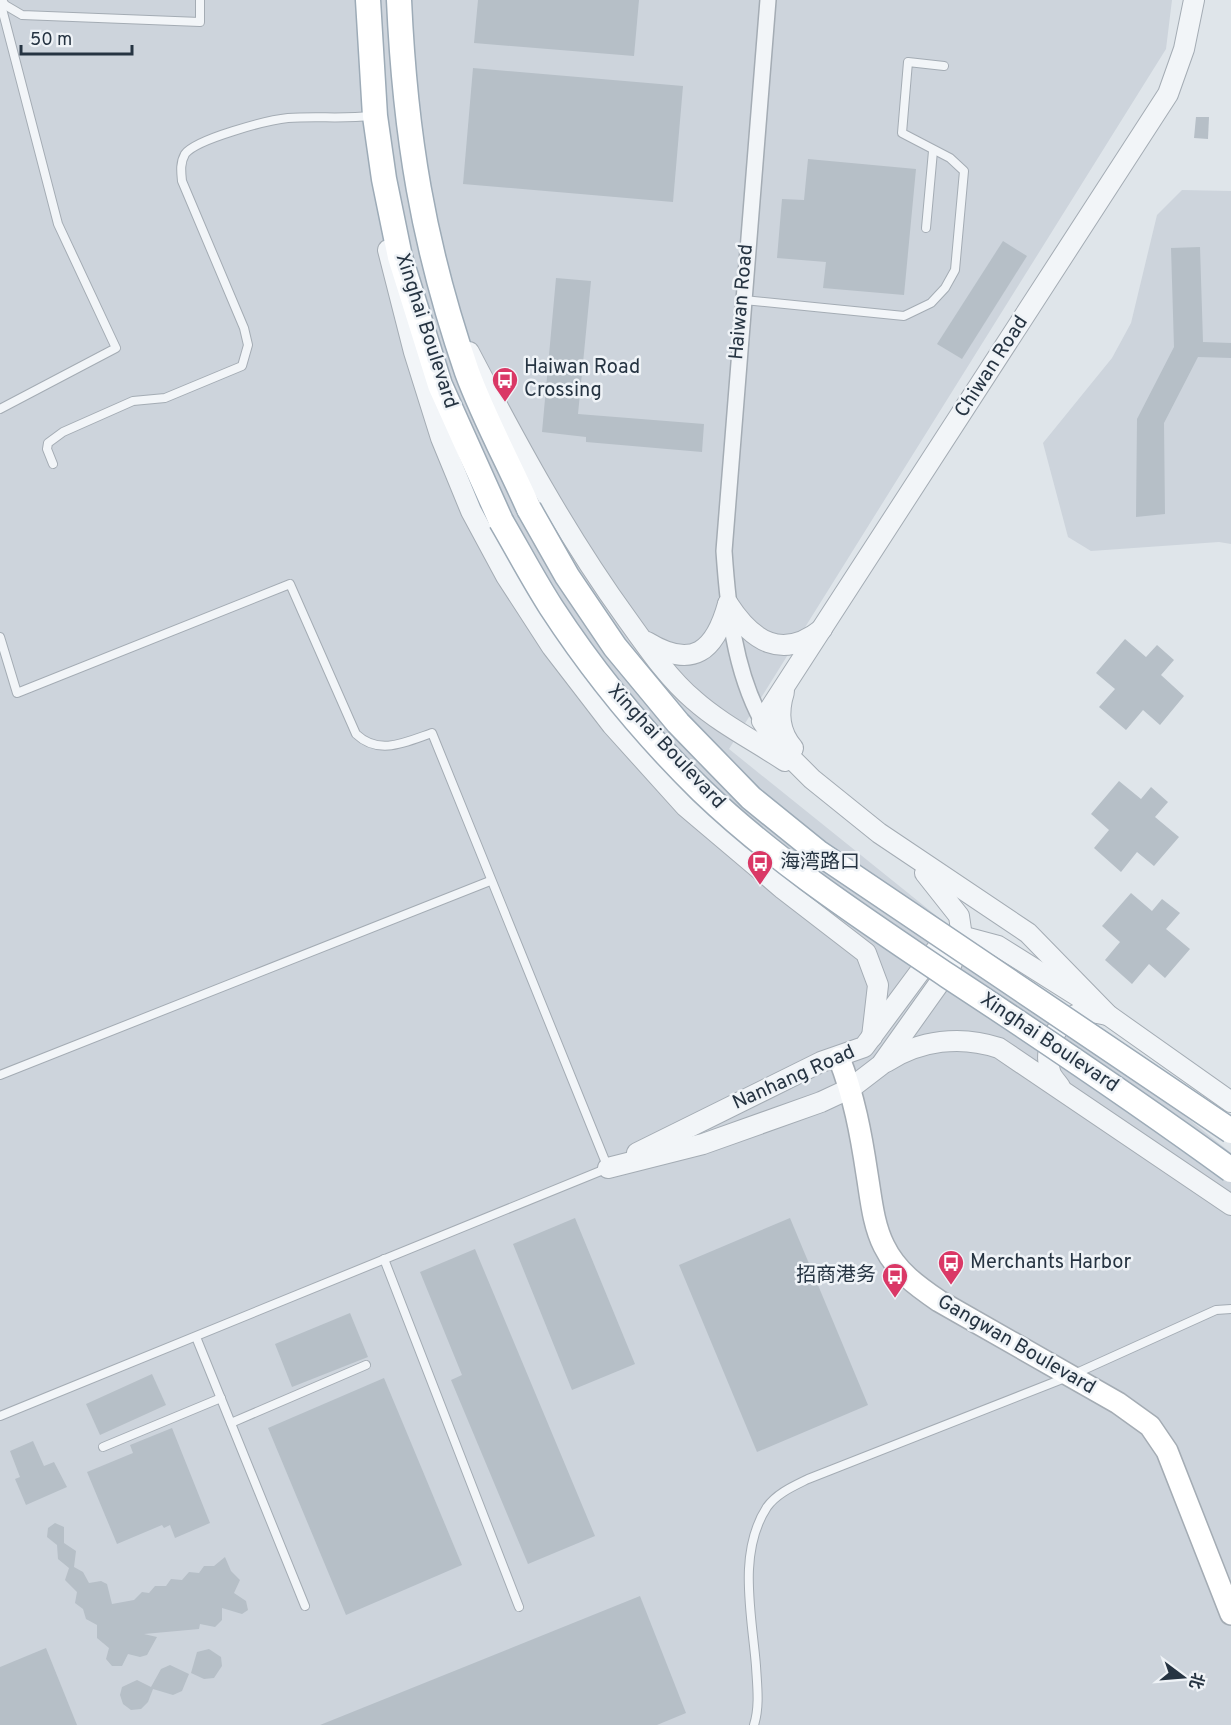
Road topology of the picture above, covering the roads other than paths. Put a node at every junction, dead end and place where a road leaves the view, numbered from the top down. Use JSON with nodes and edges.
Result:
{"nodes":[{"id":1,"x":1,"y":0,"type":"edge"},
{"id":2,"x":200,"y":0,"type":"edge"},
{"id":3,"x":368,"y":0,"type":"edge"},
{"id":4,"x":399,"y":0,"type":"edge"},
{"id":5,"x":768,"y":0,"type":"edge"},
{"id":6,"x":1194,"y":0,"type":"edge"},
{"id":7,"x":944,"y":66,"type":"dead end"},
{"id":8,"x":375,"y":116,"type":"junction"},
{"id":9,"x":933,"y":151,"type":"junction"},
{"id":10,"x":926,"y":228,"type":"dead end"},
{"id":11,"x":743,"y":300,"type":"junction"},
{"id":12,"x":447,"y":310,"type":"junction"},
{"id":13,"x":0,"y":409,"type":"edge"},
{"id":14,"x":53,"y":464,"type":"dead end"},
{"id":15,"x":728,"y":603,"type":"junction"},
{"id":16,"x":826,"y":625,"type":"junction"},
{"id":17,"x":0,"y":637,"type":"edge"},
{"id":18,"x":640,"y":637,"type":"junction"},
{"id":19,"x":787,"y":686,"type":"junction"},
{"id":20,"x":762,"y":721,"type":"junction"},
{"id":21,"x":812,"y":779,"type":"junction"},
{"id":22,"x":910,"y":855,"type":"junction"},
{"id":23,"x":490,"y":881,"type":"junction"},
{"id":24,"x":962,"y":937,"type":"junction"},
{"id":25,"x":1108,"y":1015,"type":"junction"},
{"id":26,"x":872,"y":1037,"type":"junction"},
{"id":27,"x":839,"y":1058,"type":"junction"},
{"id":28,"x":881,"y":1065,"type":"junction"},
{"id":29,"x":0,"y":1075,"type":"edge"},
{"id":30,"x":851,"y":1088,"type":"junction"},
{"id":31,"x":1062,"y":1090,"type":"junction"},
{"id":32,"x":1231,"y":1102,"type":"edge"},
{"id":33,"x":1231,"y":1131,"type":"edge"},
{"id":34,"x":608,"y":1168,"type":"junction"},
{"id":35,"x":1231,"y":1170,"type":"edge"},
{"id":36,"x":1231,"y":1205,"type":"edge"},
{"id":37,"x":384,"y":1259,"type":"junction"},
{"id":38,"x":1231,"y":1309,"type":"edge"},
{"id":39,"x":196,"y":1336,"type":"junction"},
{"id":40,"x":366,"y":1365,"type":"dead end"},
{"id":41,"x":1070,"y":1376,"type":"junction"},
{"id":42,"x":221,"y":1398,"type":"junction"},
{"id":43,"x":0,"y":1416,"type":"edge"},
{"id":44,"x":231,"y":1423,"type":"junction"},
{"id":45,"x":103,"y":1447,"type":"dead end"},
{"id":46,"x":305,"y":1606,"type":"dead end"},
{"id":47,"x":519,"y":1607,"type":"dead end"},
{"id":48,"x":1231,"y":1614,"type":"edge"},
{"id":49,"x":754,"y":1725,"type":"edge"}],
"edges":[{"from":1,"to":2,"type":"lane"},
{"from":1,"to":13,"type":"lane"},
{"from":3,"to":8,"type":"main road","name":"Xinghai Boulevard"},
{"from":4,"to":12,"type":"main road","name":"Xinghai Boulevard"},
{"from":5,"to":11,"type":"street","name":"Haiwan Road"},
{"from":6,"to":16,"type":"street","name":"Chiwan Road"},
{"from":7,"to":9,"type":"lane"},
{"from":8,"to":14,"type":"lane"},
{"from":8,"to":26,"type":"street","name":"Xinghai Boulevard"},
{"from":8,"to":35,"type":"main road","name":"Xinghai Boulevard","bridge":true},
{"from":9,"to":10,"type":"lane"},
{"from":9,"to":11,"type":"lane"},
{"from":11,"to":15,"type":"street","name":"Haiwan Road"},
{"from":12,"to":18,"type":"street","name":"Xinghai Boulevard"},
{"from":12,"to":33,"type":"main road","name":"Xinghai Boulevard","bridge":true},
{"from":15,"to":16,"type":"street"},
{"from":15,"to":18,"type":"street"},
{"from":15,"to":20,"type":"street","name":"Haiwan Road"},
{"from":16,"to":19,"type":"street","name":"Chiwan Road"},
{"from":17,"to":23,"type":"lane"},
{"from":18,"to":21,"type":"street","name":"Xinghai Boulevard"},
{"from":19,"to":20,"type":"street","name":"Chiwan Road"},
{"from":19,"to":22,"type":"street","name":"Xinghai Boulevard"},
{"from":20,"to":21,"type":"street","name":"Xinghai Boulevard"},
{"from":21,"to":22,"type":"street","name":"Xinghai Boulevard"},
{"from":22,"to":24,"type":"street"},
{"from":22,"to":25,"type":"street","name":"Xinghai Boulevard"},
{"from":23,"to":29,"type":"lane"},
{"from":23,"to":34,"type":"lane"},
{"from":24,"to":25,"type":"street"},
{"from":24,"to":26,"type":"street","name":"Nanhang Road"},
{"from":24,"to":28,"type":"street","name":"Nanhang Road"},
{"from":25,"to":31,"type":"street"},
{"from":25,"to":32,"type":"street","name":"Xinghai Boulevard"},
{"from":26,"to":27,"type":"street","name":"Nanhang Road"},
{"from":27,"to":30,"type":"main road","name":"Gangwan Boulevard"},
{"from":27,"to":34,"type":"street","name":"Nanhang Road"},
{"from":28,"to":30,"type":"street","name":"Nanhang Road"},
{"from":28,"to":31,"type":"street","name":"Xinghai Boulevard"},
{"from":30,"to":34,"type":"street","name":"Nanhang Road"},
{"from":30,"to":41,"type":"main road","name":"Gangwan Boulevard"},
{"from":31,"to":36,"type":"street","name":"Xinghai Boulevard"},
{"from":34,"to":37,"type":"lane"},
{"from":37,"to":39,"type":"lane"},
{"from":37,"to":47,"type":"lane"},
{"from":38,"to":41,"type":"lane"},
{"from":39,"to":42,"type":"lane"},
{"from":39,"to":43,"type":"lane"},
{"from":40,"to":44,"type":"lane"},
{"from":41,"to":48,"type":"main road","name":"Gangwan Boulevard"},
{"from":41,"to":49,"type":"lane"},
{"from":42,"to":44,"type":"lane"},
{"from":42,"to":45,"type":"lane"},
{"from":44,"to":46,"type":"lane"}]}
